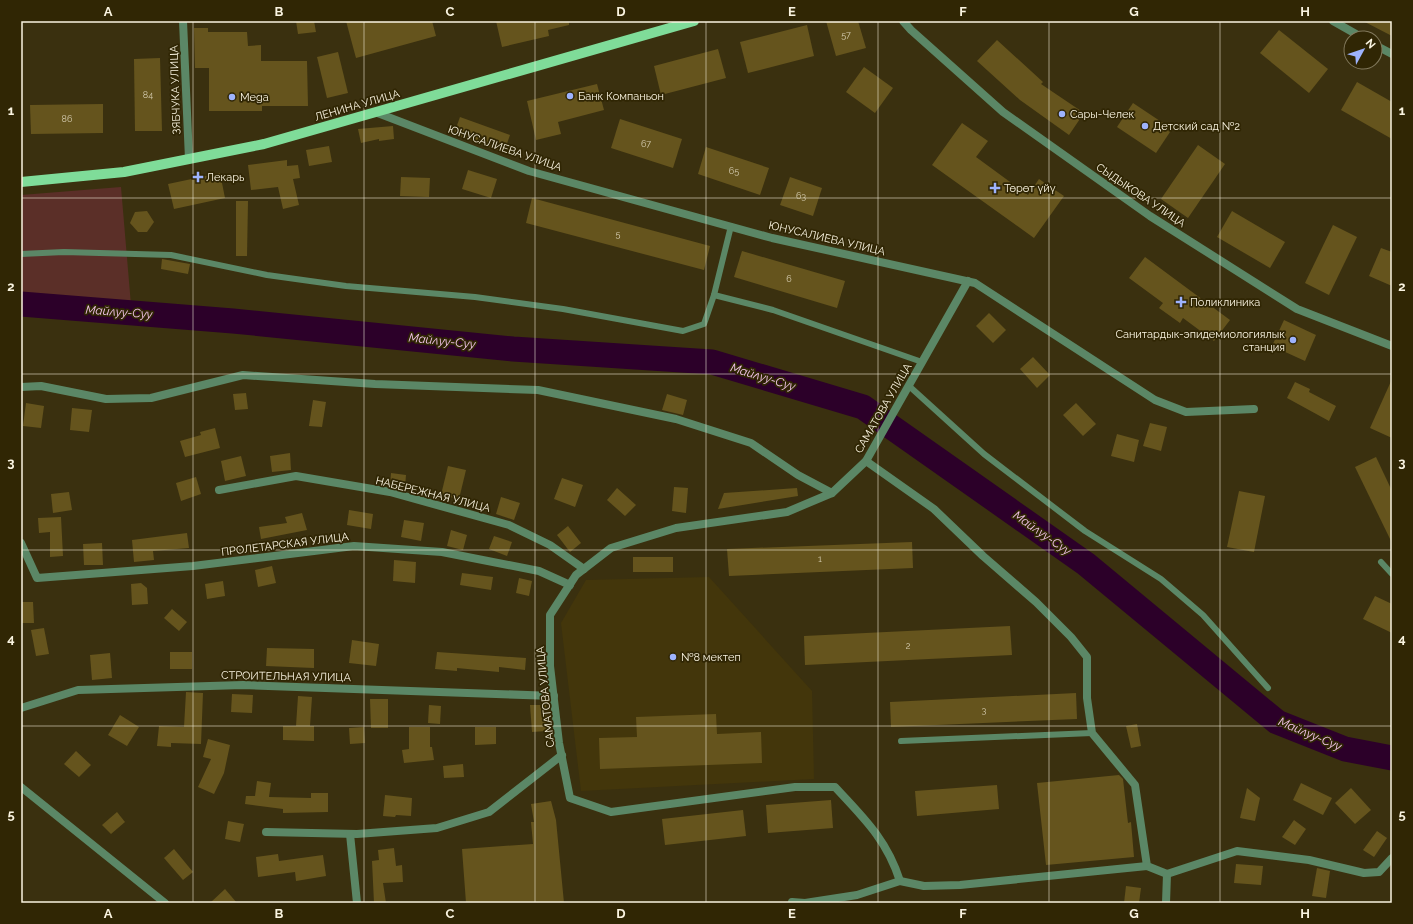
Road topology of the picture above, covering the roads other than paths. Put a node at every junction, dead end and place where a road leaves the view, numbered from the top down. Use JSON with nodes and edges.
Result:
{"nodes":[{"id":1,"x":183,"y":21,"type":"edge"},
{"id":2,"x":694,"y":21,"type":"edge"},
{"id":3,"x":903,"y":21,"type":"edge"},
{"id":4,"x":1333,"y":21,"type":"edge"},
{"id":5,"x":1349,"y":30,"type":"edge"},
{"id":6,"x":1383,"y":49,"type":"edge"},
{"id":7,"x":1392,"y":54,"type":"edge"},
{"id":8,"x":375,"y":112,"type":"junction"},
{"id":9,"x":189,"y":158,"type":"junction"},
{"id":10,"x":21,"y":182,"type":"edge"},
{"id":11,"x":731,"y":226,"type":"junction"},
{"id":12,"x":21,"y":254,"type":"edge"},
{"id":13,"x":968,"y":281,"type":"junction"},
{"id":14,"x":714,"y":295,"type":"junction"},
{"id":15,"x":1392,"y":346,"type":"edge"},
{"id":16,"x":922,"y":362,"type":"junction"},
{"id":17,"x":909,"y":386,"type":"junction"},
{"id":18,"x":21,"y":387,"type":"edge"},
{"id":19,"x":1254,"y":409,"type":"dead end"},
{"id":20,"x":866,"y":461,"type":"junction"},
{"id":21,"x":218,"y":490,"type":"dead end"},
{"id":22,"x":832,"y":493,"type":"junction"},
{"id":23,"x":21,"y":543,"type":"edge"},
{"id":24,"x":1381,"y":562,"type":"dead end"},
{"id":25,"x":584,"y":569,"type":"junction"},
{"id":26,"x":1392,"y":574,"type":"edge"},
{"id":27,"x":570,"y":585,"type":"junction"},
{"id":28,"x":1268,"y":688,"type":"dead end"},
{"id":29,"x":554,"y":696,"type":"junction"},
{"id":30,"x":21,"y":708,"type":"edge"},
{"id":31,"x":1092,"y":733,"type":"junction"},
{"id":32,"x":901,"y":741,"type":"dead end"},
{"id":33,"x":562,"y":755,"type":"junction"},
{"id":34,"x":21,"y":787,"type":"edge"},
{"id":35,"x":266,"y":832,"type":"dead end"},
{"id":36,"x":350,"y":834,"type":"junction"},
{"id":37,"x":1392,"y":858,"type":"edge"},
{"id":38,"x":1147,"y":866,"type":"junction"},
{"id":39,"x":1167,"y":874,"type":"junction"},
{"id":40,"x":900,"y":881,"type":"junction"},
{"id":41,"x":792,"y":902,"type":"edge"},
{"id":42,"x":165,"y":903,"type":"edge"},
{"id":43,"x":357,"y":903,"type":"edge"},
{"id":44,"x":1166,"y":903,"type":"edge"}],
"edges":[{"from":1,"to":9,"type":"street","name":"ЗЯБЧУКА УЛИЦА"},
{"from":2,"to":8,"type":"main road","name":"ЛЕНИНА УЛИЦА"},
{"from":3,"to":15,"type":"street","name":"СЫДЫКОВА УЛИЦА"},
{"from":4,"to":5,"type":"street"},
{"from":6,"to":7,"type":"street"},
{"from":8,"to":9,"type":"main road","name":"ЛЕНИНА УЛИЦА"},
{"from":8,"to":11,"type":"street","name":"ЮНУСАЛИЕВА УЛИЦА"},
{"from":9,"to":10,"type":"main road","name":"ЛЕНИНА УЛИЦА"},
{"from":11,"to":13,"type":"street","name":"ЮНУСАЛИЕВА УЛИЦА"},
{"from":11,"to":14,"type":"lane"},
{"from":12,"to":14,"type":"lane"},
{"from":13,"to":16,"type":"street","name":"САМАТОВА УЛИЦА"},
{"from":13,"to":19,"type":"street","name":"ЮНУСАЛИЕВА УЛИЦА"},
{"from":14,"to":16,"type":"lane"},
{"from":16,"to":17,"type":"street","name":"САМАТОВА УЛИЦА"},
{"from":17,"to":20,"type":"street","name":"САМАТОВА УЛИЦА"},
{"from":17,"to":28,"type":"lane"},
{"from":18,"to":22,"type":"street"},
{"from":20,"to":22,"type":"street","name":"САМАТОВА УЛИЦА"},
{"from":20,"to":31,"type":"street"},
{"from":21,"to":25,"type":"street","name":"НАБЕРЕЖНАЯ УЛИЦА"},
{"from":22,"to":25,"type":"street","name":"САМАТОВА УЛИЦА"},
{"from":23,"to":27,"type":"street","name":"ПРОЛЕТАРСКАЯ УЛИЦА"},
{"from":24,"to":26,"type":"lane"},
{"from":25,"to":27,"type":"street","name":"САМАТОВА УЛИЦА"},
{"from":27,"to":29,"type":"street","name":"САМАТОВА УЛИЦА"},
{"from":29,"to":30,"type":"street","name":"СТРОИТЕЛЬНАЯ УЛИЦА"},
{"from":29,"to":33,"type":"street","name":"САМАТОВА УЛИЦА"},
{"from":31,"to":32,"type":"lane"},
{"from":31,"to":38,"type":"street"},
{"from":33,"to":36,"type":"street"},
{"from":33,"to":40,"type":"street","name":"САМАТОВА УЛИЦА"},
{"from":34,"to":42,"type":"street"},
{"from":35,"to":36,"type":"street"},
{"from":36,"to":43,"type":"street"},
{"from":37,"to":39,"type":"street"},
{"from":38,"to":39,"type":"street"},
{"from":38,"to":40,"type":"street"},
{"from":39,"to":44,"type":"street"},
{"from":40,"to":41,"type":"street"}]}
